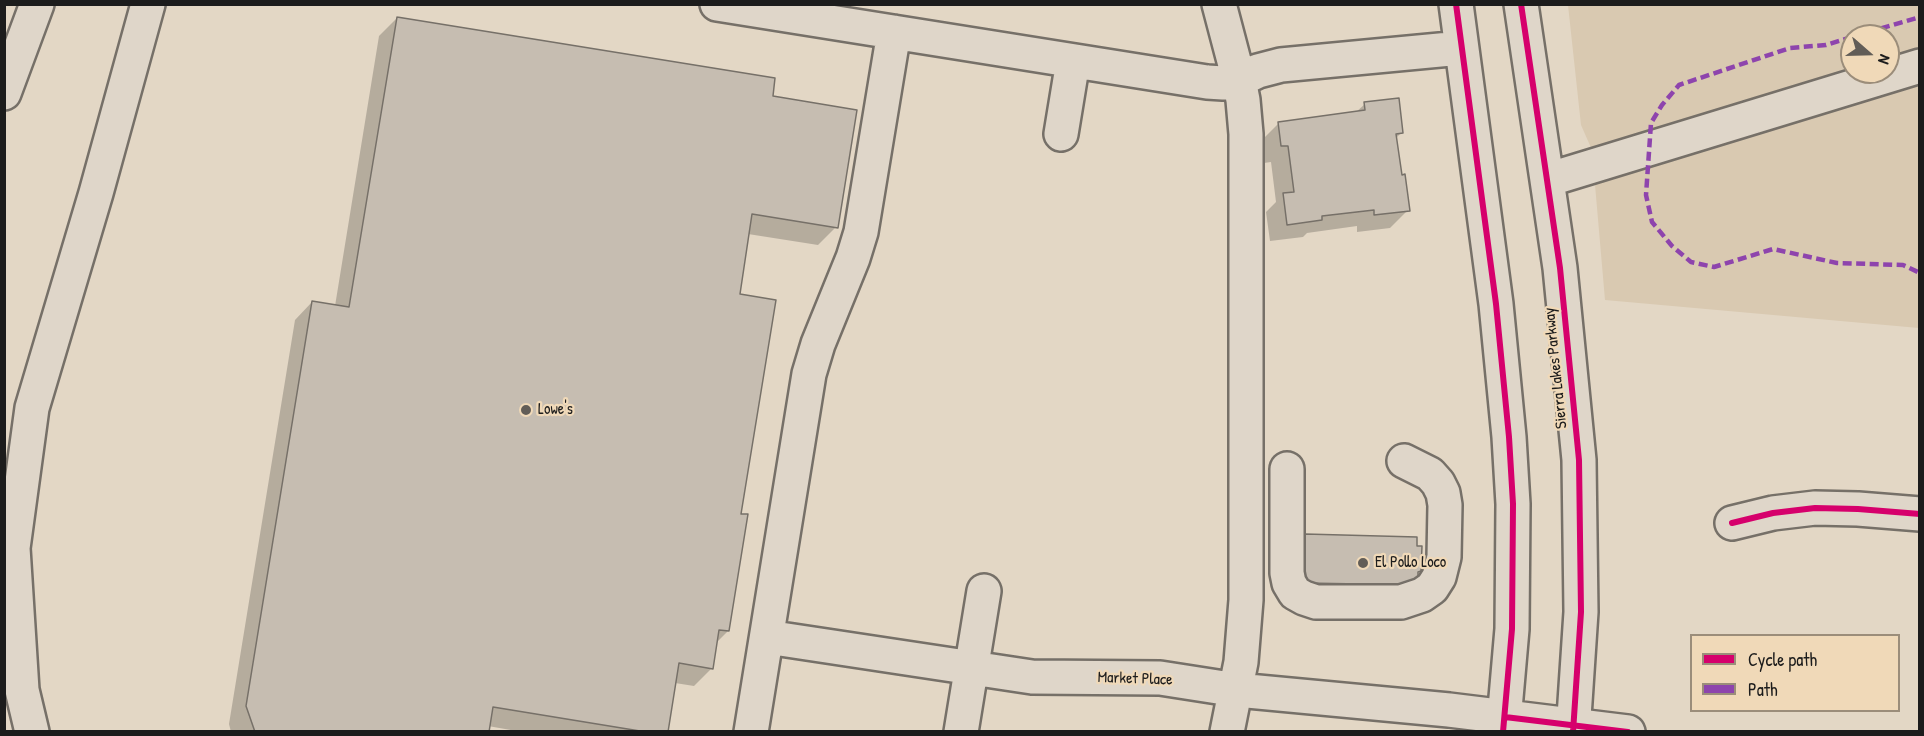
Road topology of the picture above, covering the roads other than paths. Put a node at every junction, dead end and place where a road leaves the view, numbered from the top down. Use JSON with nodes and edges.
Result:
{"nodes":[{"id":1,"x":37,"y":4,"type":"edge"},
{"id":2,"x":148,"y":4,"type":"edge"},
{"id":3,"x":717,"y":4,"type":"edge"},
{"id":4,"x":1219,"y":4,"type":"edge"},
{"id":5,"x":1456,"y":4,"type":"edge"},
{"id":6,"x":1521,"y":4,"type":"edge"},
{"id":7,"x":765,"y":8,"type":"edge"},
{"id":8,"x":894,"y":32,"type":"junction"},
{"id":9,"x":1461,"y":48,"type":"junction"},
{"id":10,"x":1073,"y":61,"type":"junction"},
{"id":11,"x":1920,"y":66,"type":"edge"},
{"id":12,"x":1239,"y":80,"type":"junction"},
{"id":13,"x":4,"y":93,"type":"edge"},
{"id":14,"x":1061,"y":134,"type":"dead end"},
{"id":15,"x":1547,"y":180,"type":"junction"},
{"id":16,"x":1404,"y":461,"type":"dead end"},
{"id":17,"x":1287,"y":469,"type":"dead end"},
{"id":18,"x":1920,"y":514,"type":"edge"},
{"id":19,"x":1732,"y":524,"type":"dead end"},
{"id":20,"x":984,"y":591,"type":"dead end"},
{"id":21,"x":767,"y":637,"type":"junction"},
{"id":22,"x":972,"y":668,"type":"junction"},
{"id":23,"x":1237,"y":690,"type":"junction"},
{"id":24,"x":1504,"y":724,"type":"edge"},
{"id":25,"x":1573,"y":728,"type":"edge"},
{"id":26,"x":32,"y":732,"type":"edge"},
{"id":27,"x":751,"y":732,"type":"edge"},
{"id":28,"x":961,"y":732,"type":"edge"},
{"id":29,"x":1227,"y":732,"type":"edge"},
{"id":30,"x":1628,"y":732,"type":"edge"}],
"edges":[{"from":1,"to":13,"type":"main road"},
{"from":2,"to":26,"type":"main road"},
{"from":3,"to":7,"type":"main road"},
{"from":4,"to":12,"type":"main road"},
{"from":5,"to":9,"type":"main road"},
{"from":6,"to":15,"type":"main road","name":"Sierra Lakes Parkway"},
{"from":7,"to":8,"type":"main road"},
{"from":8,"to":10,"type":"main road"},
{"from":8,"to":21,"type":"main road"},
{"from":9,"to":12,"type":"main road"},
{"from":9,"to":24,"type":"main road"},
{"from":10,"to":12,"type":"main road"},
{"from":10,"to":14,"type":"main road"},
{"from":11,"to":15,"type":"main road"},
{"from":12,"to":23,"type":"main road"},
{"from":15,"to":25,"type":"main road","name":"Sierra Lakes Parkway"},
{"from":16,"to":17,"type":"main road"},
{"from":18,"to":19,"type":"main road"},
{"from":20,"to":22,"type":"main road"},
{"from":21,"to":22,"type":"main road","name":"Market Place"},
{"from":21,"to":27,"type":"main road"},
{"from":22,"to":23,"type":"main road","name":"Market Place"},
{"from":22,"to":28,"type":"main road"},
{"from":23,"to":24,"type":"main road","name":"Market Place"},
{"from":23,"to":29,"type":"main road"},
{"from":24,"to":25,"type":"main road","name":"Market Place"},
{"from":25,"to":30,"type":"main road","name":"Market Place"}]}
